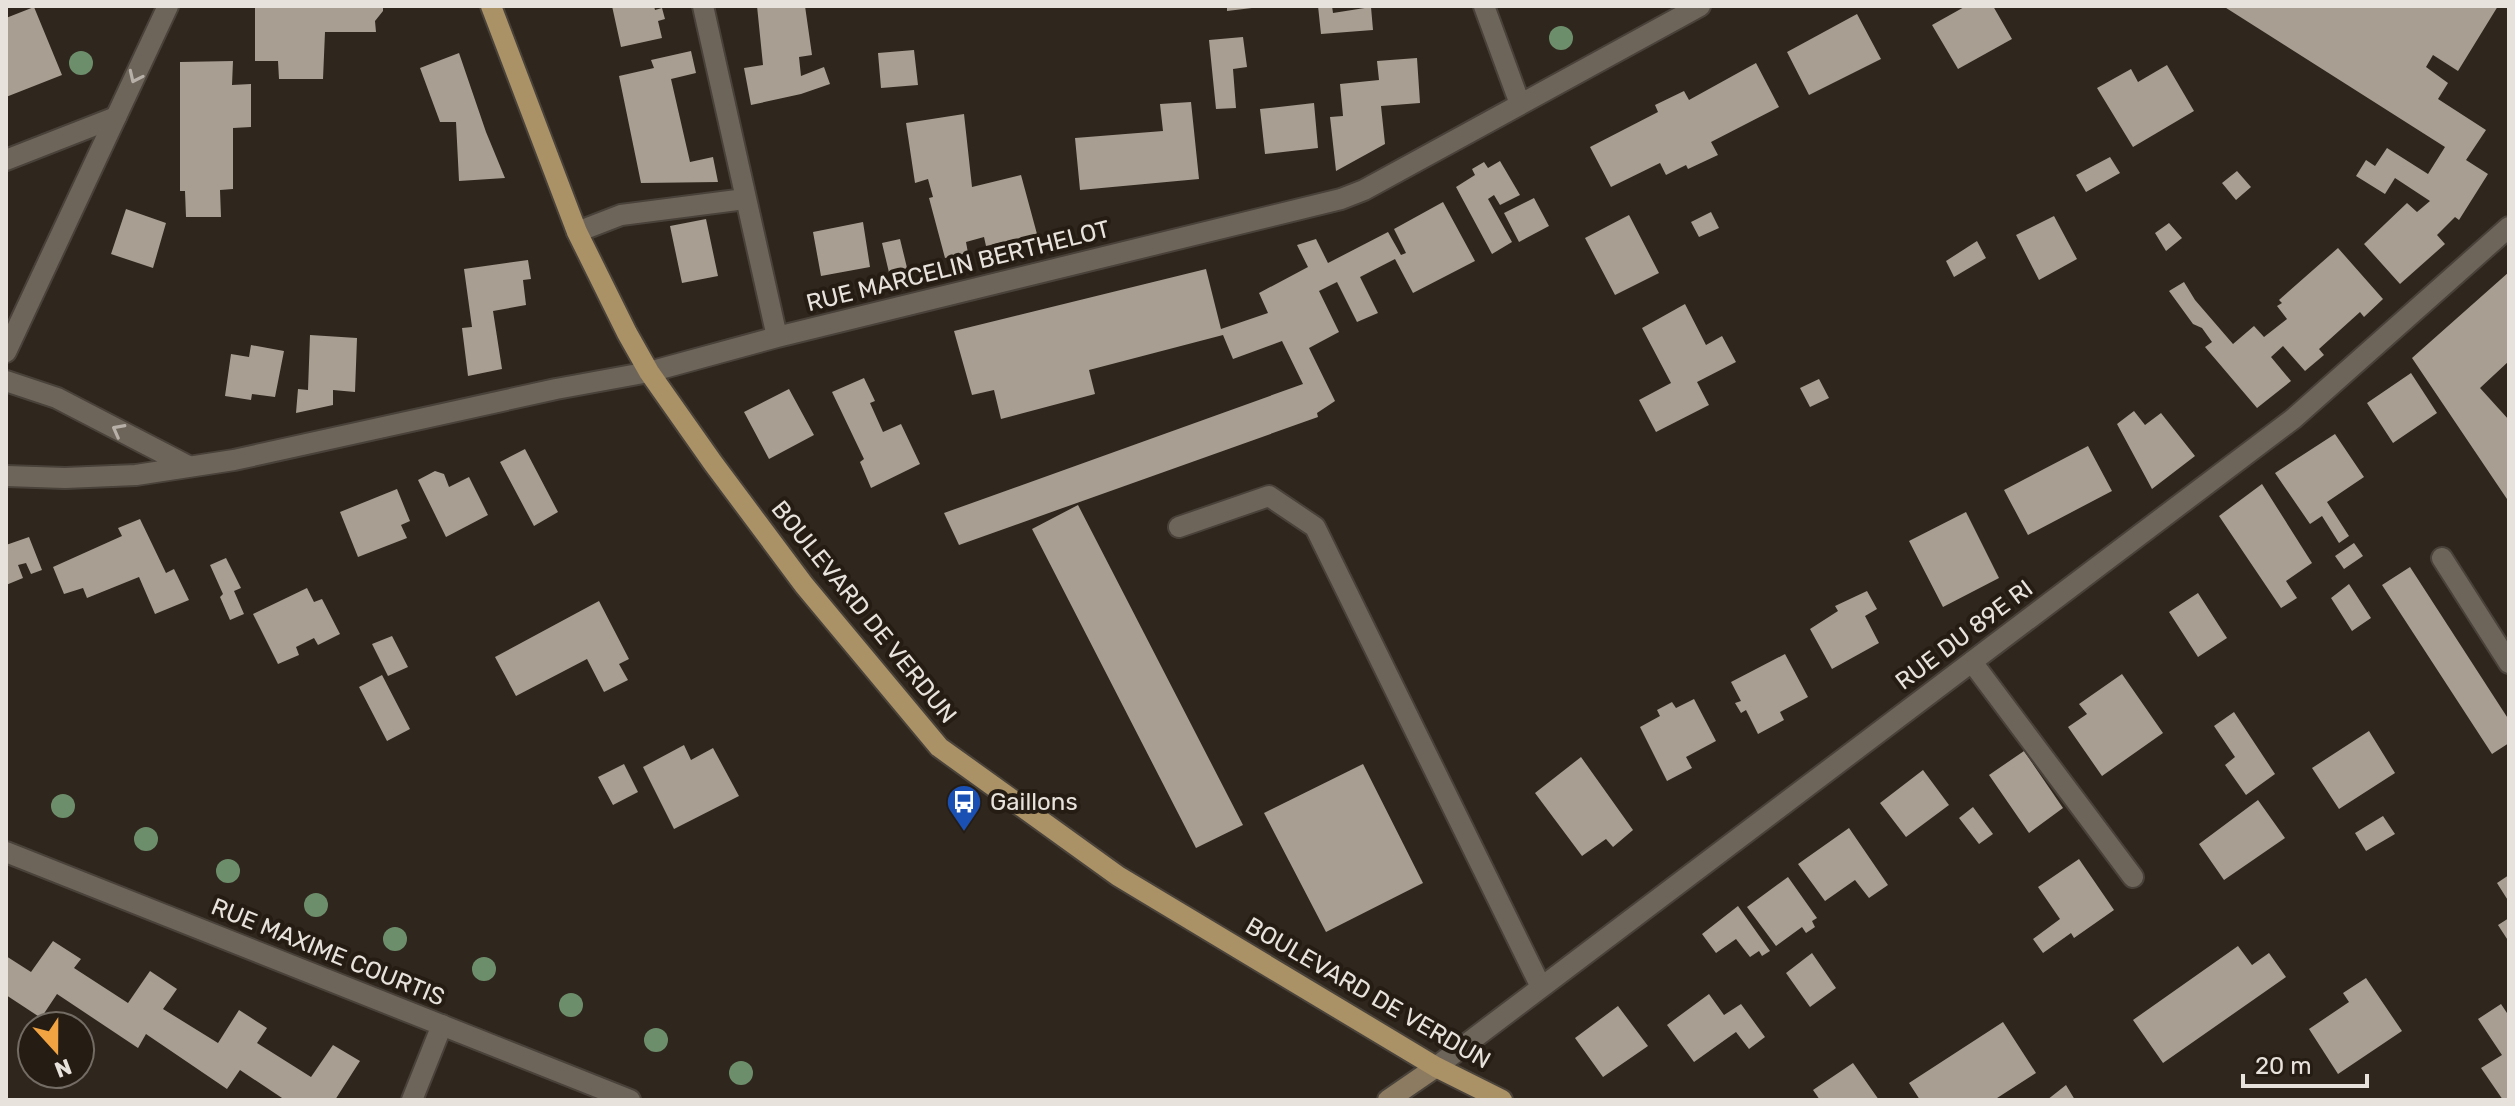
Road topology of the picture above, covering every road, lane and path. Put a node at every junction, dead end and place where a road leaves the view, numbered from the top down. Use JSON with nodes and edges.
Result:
{"nodes":[{"id":1,"x":168,"y":6,"type":"edge"},
{"id":2,"x":491,"y":6,"type":"edge"},
{"id":3,"x":703,"y":6,"type":"edge"},
{"id":4,"x":1484,"y":6,"type":"edge"},
{"id":5,"x":1700,"y":6,"type":"edge"},
{"id":6,"x":1520,"y":104,"type":"junction"},
{"id":7,"x":116,"y":117,"type":"junction"},
{"id":8,"x":6,"y":160,"type":"edge"},
{"id":9,"x":745,"y":199,"type":"junction"},
{"id":10,"x":2509,"y":227,"type":"edge"},
{"id":11,"x":577,"y":232,"type":"junction"},
{"id":12,"x":777,"y":337,"type":"junction"},
{"id":13,"x":6,"y":352,"type":"edge"},
{"id":14,"x":649,"y":372,"type":"junction"},
{"id":15,"x":6,"y":381,"type":"edge"},
{"id":16,"x":188,"y":466,"type":"junction"},
{"id":17,"x":6,"y":476,"type":"edge"},
{"id":18,"x":1179,"y":527,"type":"dead end"},
{"id":19,"x":2442,"y":558,"type":"dead end"},
{"id":20,"x":1972,"y":662,"type":"junction"},
{"id":21,"x":2509,"y":663,"type":"edge"},
{"id":22,"x":6,"y":852,"type":"edge"},
{"id":23,"x":2133,"y":877,"type":"dead end"},
{"id":24,"x":1541,"y":987,"type":"junction"},
{"id":25,"x":442,"y":1025,"type":"junction"},
{"id":26,"x":1436,"y":1067,"type":"junction"},
{"id":27,"x":412,"y":1100,"type":"edge"},
{"id":28,"x":630,"y":1100,"type":"edge"},
{"id":29,"x":1388,"y":1100,"type":"edge"},
{"id":30,"x":1502,"y":1100,"type":"edge"}],
"edges":[{"from":1,"to":7,"type":"street","one_way":true},
{"from":2,"to":11,"type":"main road","name":"BOULEVARD DE VERDUN"},
{"from":3,"to":9,"type":"street"},
{"from":4,"to":6,"type":"street"},
{"from":5,"to":6,"type":"street","name":"RUE MARCELIN BERTHELOT"},
{"from":6,"to":12,"type":"street","name":"RUE MARCELIN BERTHELOT"},
{"from":7,"to":8,"type":"street"},
{"from":7,"to":13,"type":"street"},
{"from":9,"to":11,"type":"street"},
{"from":9,"to":12,"type":"street"},
{"from":10,"to":20,"type":"street","name":"RUE DU 89E RI"},
{"from":11,"to":14,"type":"main road","name":"BOULEVARD DE VERDUN"},
{"from":12,"to":14,"type":"street","name":"RUE MARCELIN BERTHELOT"},
{"from":14,"to":16,"type":"street","name":"RUE MARCELIN BERTHELOT"},
{"from":14,"to":26,"type":"main road","name":"BOULEVARD DE VERDUN"},
{"from":16,"to":15,"type":"street","one_way":true},
{"from":16,"to":17,"type":"street","name":"RUE MARCELIN BERTHELOT"},
{"from":18,"to":24,"type":"street"},
{"from":19,"to":21,"type":"street"},
{"from":20,"to":23,"type":"street"},
{"from":20,"to":24,"type":"street","name":"RUE DU 89E RI"},
{"from":22,"to":25,"type":"street","name":"RUE MAXIME COURTIS"},
{"from":24,"to":26,"type":"street","name":"RUE DU 89E RI"},
{"from":25,"to":27,"type":"street"},
{"from":25,"to":28,"type":"street","name":"RUE MAXIME COURTIS"},
{"from":26,"to":29,"type":"main road"},
{"from":26,"to":30,"type":"main road","name":"BOULEVARD DE VERDUN"}]}
